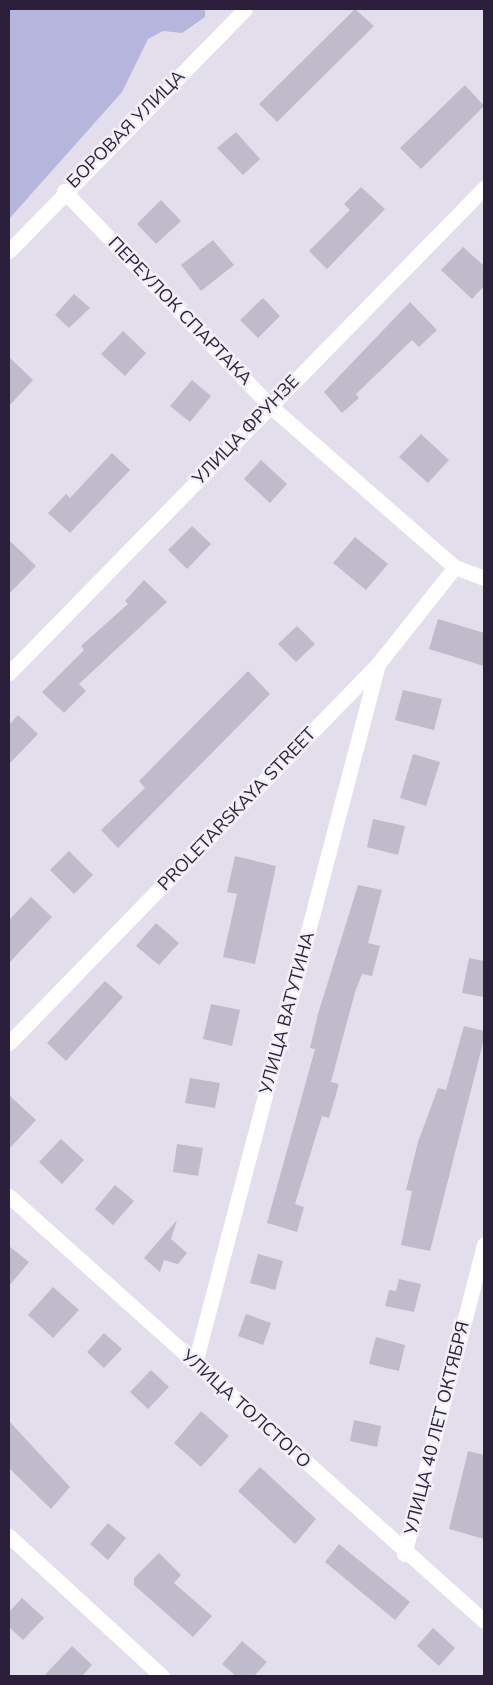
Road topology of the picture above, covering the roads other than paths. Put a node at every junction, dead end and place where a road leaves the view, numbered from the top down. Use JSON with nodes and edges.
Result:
{"nodes":[{"id":1,"x":245,"y":9,"type":"edge"},
{"id":2,"x":484,"y":188,"type":"edge"},
{"id":3,"x":64,"y":191,"type":"junction"},
{"id":4,"x":9,"y":251,"type":"edge"},
{"id":5,"x":269,"y":405,"type":"junction"},
{"id":6,"x":455,"y":567,"type":"junction"},
{"id":7,"x":484,"y":578,"type":"edge"},
{"id":8,"x":378,"y":664,"type":"junction"},
{"id":9,"x":9,"y":673,"type":"edge"},
{"id":10,"x":9,"y":1043,"type":"edge"},
{"id":11,"x":9,"y":1196,"type":"edge"},
{"id":12,"x":484,"y":1244,"type":"edge"},
{"id":13,"x":195,"y":1363,"type":"junction"},
{"id":14,"x":9,"y":1536,"type":"edge"},
{"id":15,"x":404,"y":1554,"type":"junction"},
{"id":16,"x":484,"y":1621,"type":"edge"},
{"id":17,"x":162,"y":1676,"type":"edge"}],
"edges":[{"from":1,"to":3,"type":"street","name":"БОРОВАЯ УЛИЦА"},
{"from":2,"to":5,"type":"street","name":"УЛИЦА ФРУНЗЕ"},
{"from":3,"to":4,"type":"street","name":"БОРОВАЯ УЛИЦА"},
{"from":3,"to":5,"type":"street","name":"ПЕРЕУЛОК СПАРТАКА"},
{"from":5,"to":6,"type":"street","name":"ПЕРЕУЛОК СПАРТАКА"},
{"from":5,"to":9,"type":"street","name":"УЛИЦА ФРУНЗЕ"},
{"from":6,"to":7,"type":"street","name":"ПЕРЕУЛОК СПАРТАКА"},
{"from":6,"to":8,"type":"street","name":"PROLETARSKAYA STREET"},
{"from":8,"to":10,"type":"street","name":"PROLETARSKAYA STREET"},
{"from":8,"to":13,"type":"street","name":"УЛИЦА ВАТУТИНА"},
{"from":11,"to":13,"type":"street","name":"УЛИЦА ТОЛСТОГО"},
{"from":12,"to":15,"type":"street","name":"УЛИЦА 40 ЛЕТ ОКТЯБРЯ"},
{"from":13,"to":15,"type":"street","name":"УЛИЦА ТОЛСТОГО"},
{"from":14,"to":17,"type":"street"},
{"from":15,"to":16,"type":"street","name":"УЛИЦА ТОЛСТОГО"}]}
